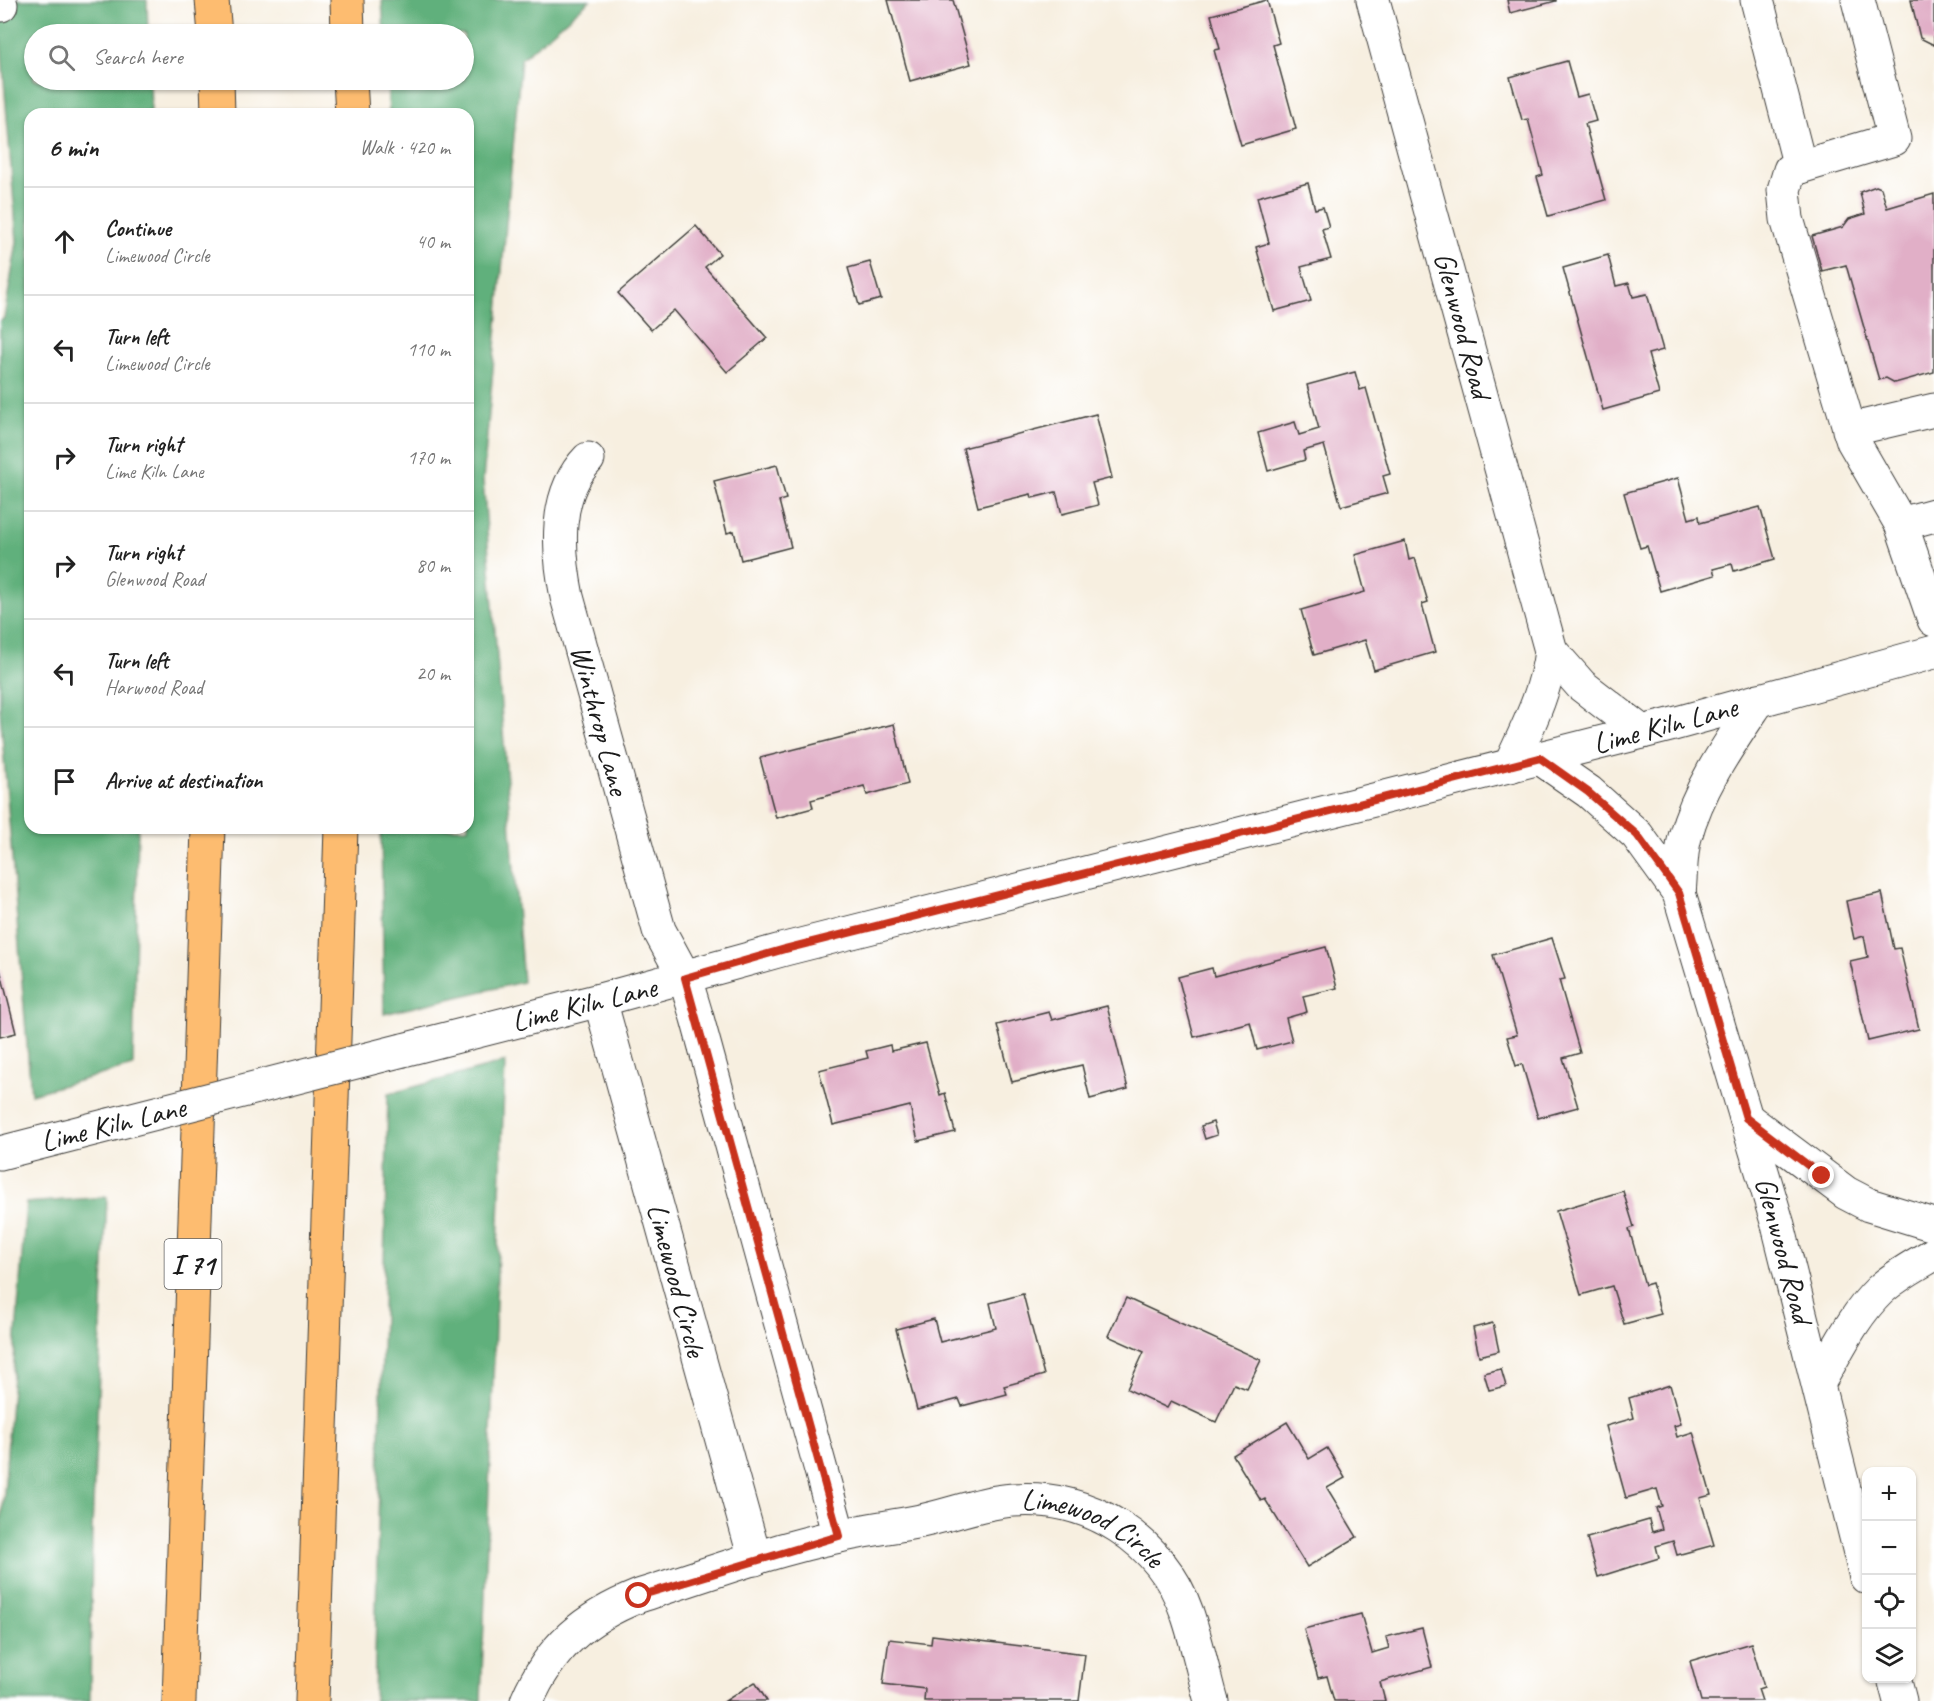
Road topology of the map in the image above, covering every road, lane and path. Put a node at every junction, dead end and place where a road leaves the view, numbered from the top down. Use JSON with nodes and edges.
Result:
{"nodes":[{"id":1,"x":212,"y":0,"type":"edge"},
{"id":2,"x":347,"y":0,"type":"edge"},
{"id":3,"x":1373,"y":0,"type":"edge"},
{"id":4,"x":1757,"y":0,"type":"edge"},
{"id":5,"x":1858,"y":0,"type":"edge"},
{"id":6,"x":214,"y":24,"type":"edge"},
{"id":7,"x":348,"y":24,"type":"edge"},
{"id":8,"x":217,"y":90,"type":"edge"},
{"id":9,"x":351,"y":90,"type":"edge"},
{"id":10,"x":218,"y":108,"type":"edge"},
{"id":11,"x":352,"y":108,"type":"edge"},
{"id":12,"x":1800,"y":167,"type":"junction"},
{"id":13,"x":1934,"y":410,"type":"edge"},
{"id":14,"x":1850,"y":430,"type":"junction"},
{"id":15,"x":588,"y":459,"type":"dead end"},
{"id":16,"x":1934,"y":515,"type":"edge"},
{"id":17,"x":1901,"y":524,"type":"junction"},
{"id":18,"x":1934,"y":620,"type":"edge"},
{"id":19,"x":1551,"y":651,"type":"junction"},
{"id":20,"x":1934,"y":652,"type":"edge"},
{"id":21,"x":1759,"y":700,"type":"junction"},
{"id":22,"x":1642,"y":732,"type":"junction"},
{"id":23,"x":1525,"y":762,"type":"junction"},
{"id":24,"x":208,"y":834,"type":"edge"},
{"id":25,"x":341,"y":834,"type":"edge"},
{"id":26,"x":1679,"y":893,"type":"junction"},
{"id":27,"x":685,"y":978,"type":"junction"},
{"id":28,"x":600,"y":1000,"type":"junction"},
{"id":29,"x":1746,"y":1118,"type":"junction"},
{"id":30,"x":0,"y":1153,"type":"edge"},
{"id":31,"x":1934,"y":1225,"type":"edge"},
{"id":32,"x":1934,"y":1254,"type":"edge"},
{"id":33,"x":1819,"y":1382,"type":"junction"},
{"id":34,"x":839,"y":1536,"type":"junction"},
{"id":35,"x":755,"y":1559,"type":"junction"},
{"id":36,"x":1866,"y":1575,"type":"edge"},
{"id":37,"x":1895,"y":1683,"type":"edge"},
{"id":38,"x":178,"y":1701,"type":"edge"},
{"id":39,"x":312,"y":1701,"type":"edge"},
{"id":40,"x":527,"y":1701,"type":"edge"},
{"id":41,"x":1211,"y":1701,"type":"edge"},
{"id":42,"x":1900,"y":1701,"type":"edge"}],
"edges":[{"from":1,"to":6,"type":"highway"},
{"from":2,"to":7,"type":"highway"},
{"from":3,"to":19,"type":"street","name":"Glenwood Road"},
{"from":4,"to":12,"type":"street"},
{"from":5,"to":12,"type":"street"},
{"from":8,"to":10,"type":"highway"},
{"from":9,"to":11,"type":"highway"},
{"from":12,"to":14,"type":"street"},
{"from":13,"to":14,"type":"street"},
{"from":14,"to":17,"type":"street"},
{"from":15,"to":27,"type":"street","name":"Winthrop Lane"},
{"from":16,"to":17,"type":"street"},
{"from":17,"to":18,"type":"street"},
{"from":19,"to":22,"type":"street","name":"Glenwood Road"},
{"from":19,"to":23,"type":"street","name":"Glenwood Road"},
{"from":20,"to":21,"type":"street","name":"Lime Kiln Lane"},
{"from":21,"to":22,"type":"street","name":"Lime Kiln Lane"},
{"from":21,"to":26,"type":"street","name":"Glenwood Road"},
{"from":22,"to":23,"type":"street","name":"Lime Kiln Lane"},
{"from":23,"to":26,"type":"street","name":"Glenwood Road"},
{"from":23,"to":27,"type":"street","name":"Lime Kiln Lane"},
{"from":24,"to":38,"type":"highway","number":"I 71"},
{"from":25,"to":39,"type":"highway"},
{"from":26,"to":29,"type":"street","name":"Glenwood Road"},
{"from":27,"to":28,"type":"street","name":"Lime Kiln Lane"},
{"from":27,"to":34,"type":"street"},
{"from":28,"to":30,"type":"street","name":"Lime Kiln Lane","bridge":true},
{"from":28,"to":35,"type":"street","name":"Limewood Circle"},
{"from":29,"to":31,"type":"street"},
{"from":29,"to":33,"type":"street","name":"Glenwood Road"},
{"from":32,"to":33,"type":"street"},
{"from":33,"to":36,"type":"street","name":"Glenwood Road"},
{"from":34,"to":35,"type":"street","name":"Limewood Circle"},
{"from":34,"to":41,"type":"street","name":"Limewood Circle"},
{"from":35,"to":40,"type":"street","name":"Limewood Circle"},
{"from":37,"to":42,"type":"street"}]}
